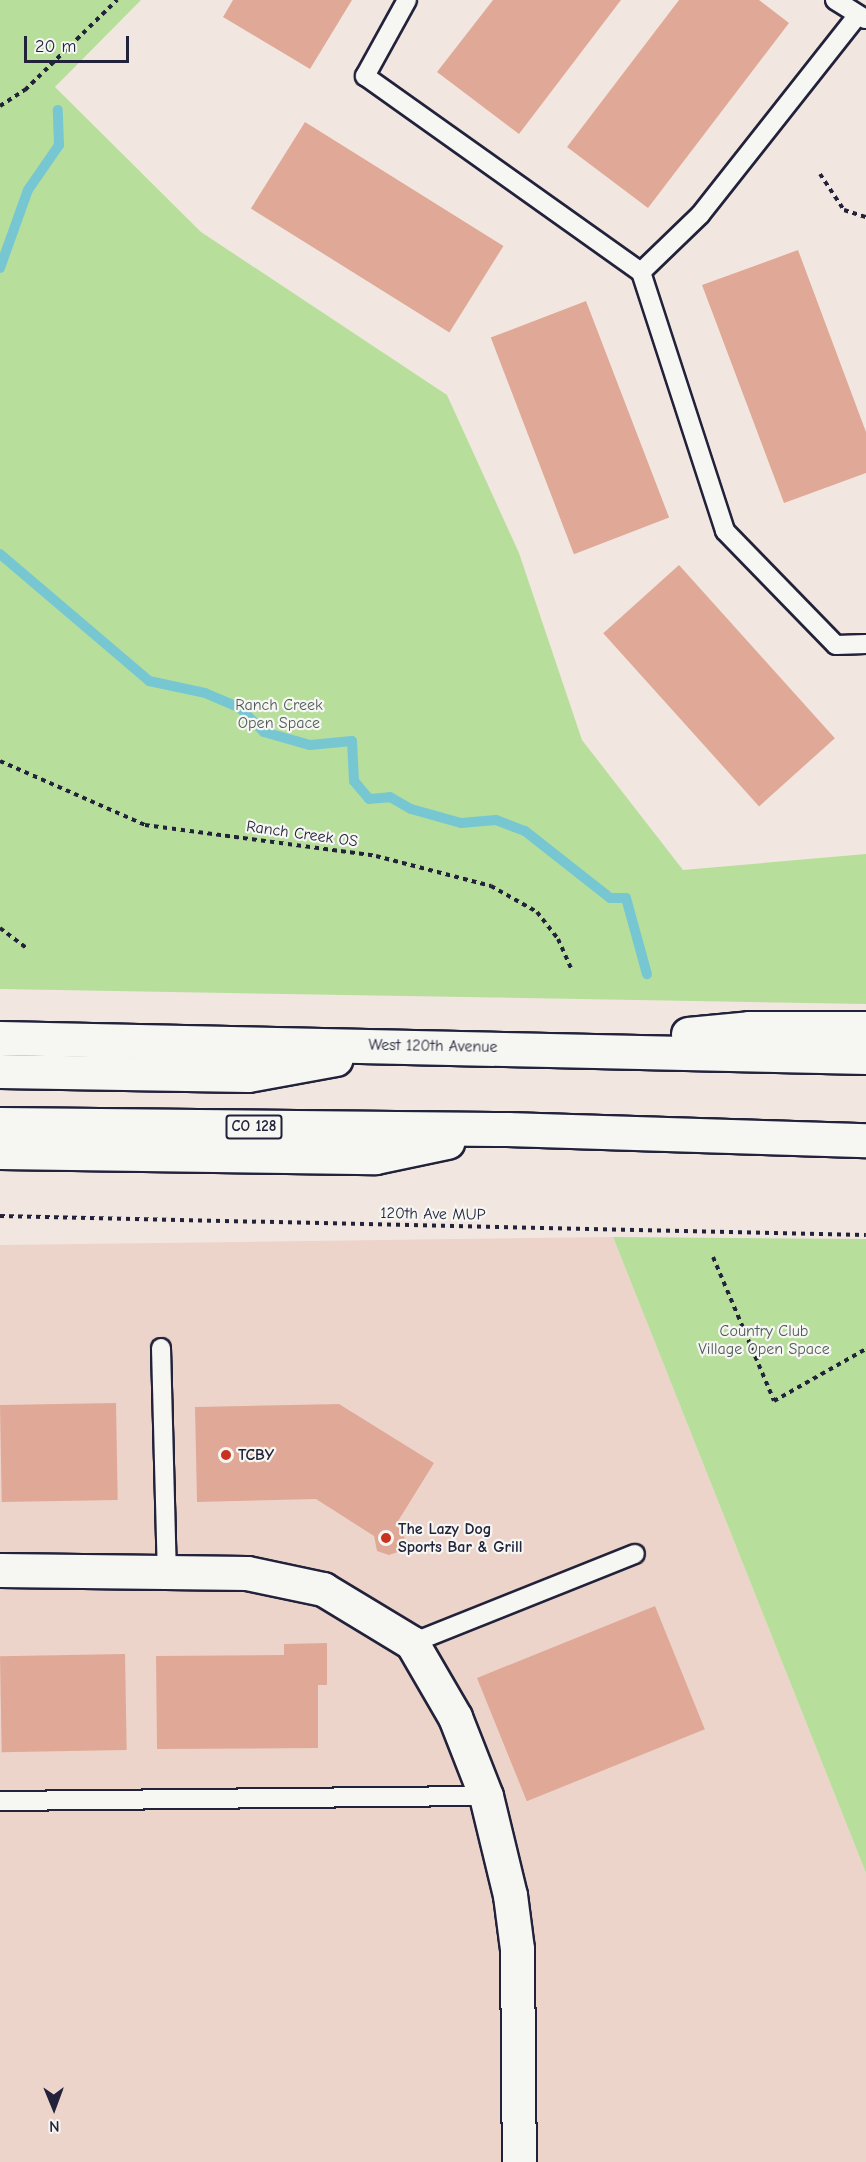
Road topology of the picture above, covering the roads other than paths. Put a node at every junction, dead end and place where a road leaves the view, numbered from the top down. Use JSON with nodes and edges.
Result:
{"nodes":[{"id":1,"x":407,"y":0,"type":"edge"},
{"id":2,"x":836,"y":0,"type":"edge"},
{"id":3,"x":862,"y":17,"type":"edge"},
{"id":4,"x":641,"y":272,"type":"junction"},
{"id":5,"x":866,"y":644,"type":"edge"},
{"id":6,"x":866,"y":1028,"type":"edge"},
{"id":7,"x":0,"y":1038,"type":"edge"},
{"id":8,"x":406,"y":1046,"type":"junction"},
{"id":9,"x":558,"y":1048,"type":"junction"},
{"id":10,"x":866,"y":1057,"type":"edge"},
{"id":11,"x":0,"y":1071,"type":"edge"},
{"id":12,"x":0,"y":1124,"type":"edge"},
{"id":13,"x":507,"y":1129,"type":"junction"},
{"id":14,"x":866,"y":1140,"type":"edge"},
{"id":15,"x":0,"y":1152,"type":"edge"},
{"id":16,"x":161,"y":1348,"type":"dead end"},
{"id":17,"x":635,"y":1554,"type":"dead end"},
{"id":18,"x":0,"y":1570,"type":"edge"},
{"id":19,"x":167,"y":1571,"type":"junction"},
{"id":20,"x":412,"y":1643,"type":"junction"},
{"id":21,"x":486,"y":1796,"type":"junction"},
{"id":22,"x":0,"y":1801,"type":"edge"},
{"id":23,"x":519,"y":2162,"type":"edge"}],
"edges":[{"from":1,"to":4,"type":"lane"},
{"from":2,"to":3,"type":"lane"},
{"from":3,"to":4,"type":"lane"},
{"from":4,"to":5,"type":"lane"},
{"from":6,"to":9,"type":"main road"},
{"from":7,"to":8,"type":"main road","name":"West 120th Avenue"},
{"from":8,"to":9,"type":"main road","name":"West 120th Avenue"},
{"from":8,"to":11,"type":"main road"},
{"from":9,"to":10,"type":"main road","name":"West 120th Avenue"},
{"from":12,"to":13,"type":"main road","number":"CO 128"},
{"from":13,"to":14,"type":"main road","number":"CO 128"},
{"from":13,"to":15,"type":"main road"},
{"from":16,"to":19,"type":"lane"},
{"from":17,"to":20,"type":"lane"},
{"from":18,"to":19,"type":"main road"},
{"from":19,"to":20,"type":"main road"},
{"from":20,"to":21,"type":"main road"},
{"from":21,"to":22,"type":"lane"},
{"from":21,"to":23,"type":"main road"}]}
